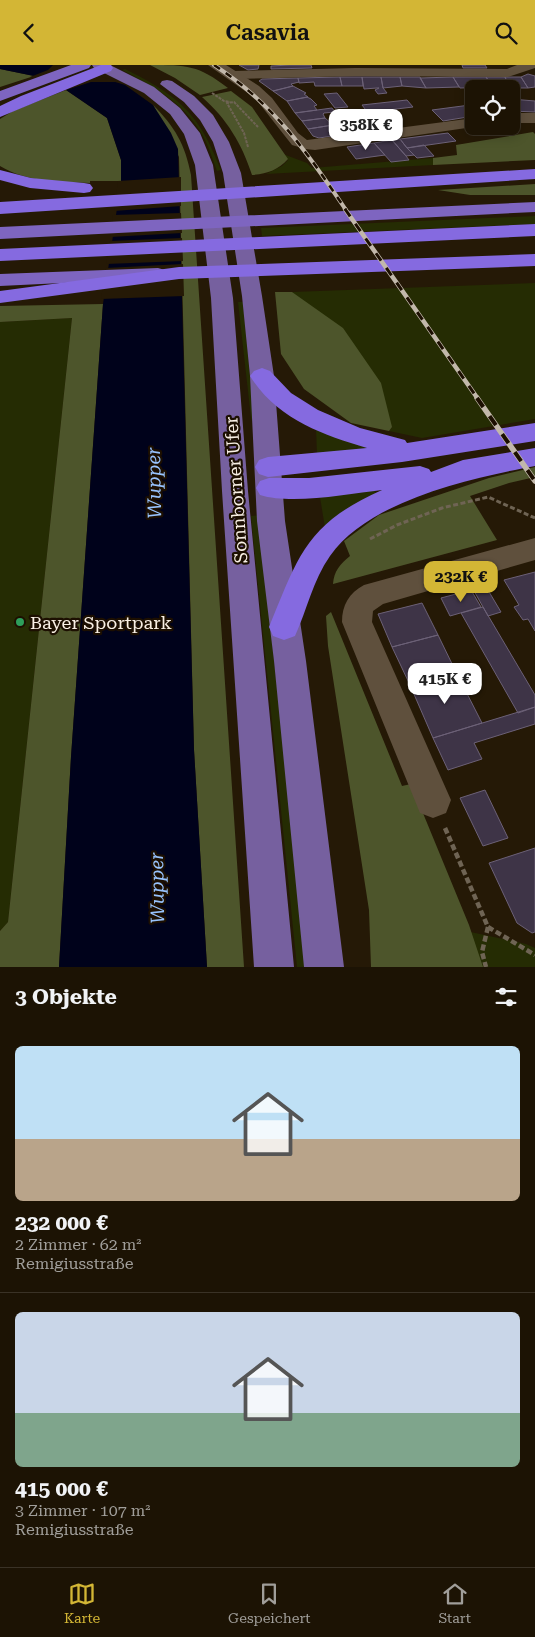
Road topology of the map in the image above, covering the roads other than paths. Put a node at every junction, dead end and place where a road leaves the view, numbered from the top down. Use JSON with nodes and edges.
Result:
{"nodes":[{"id":1,"x":130,"y":65,"type":"edge"},
{"id":2,"x":216,"y":65,"type":"edge"},
{"id":3,"x":532,"y":65,"type":"edge"},
{"id":4,"x":85,"y":68,"type":"edge"},
{"id":5,"x":233,"y":75,"type":"junction"},
{"id":6,"x":3,"y":95,"type":"edge"},
{"id":7,"x":0,"y":112,"type":"edge"},
{"id":8,"x":520,"y":118,"type":"edge"},
{"id":9,"x":535,"y":118,"type":"edge"},
{"id":10,"x":465,"y":124,"type":"edge"},
{"id":11,"x":535,"y":174,"type":"edge"},
{"id":12,"x":0,"y":175,"type":"edge"},
{"id":13,"x":202,"y":187,"type":"junction"},
{"id":14,"x":88,"y":196,"type":"junction"},
{"id":15,"x":535,"y":207,"type":"edge"},
{"id":16,"x":0,"y":208,"type":"edge"},
{"id":17,"x":535,"y":230,"type":"edge"},
{"id":18,"x":0,"y":233,"type":"edge"},
{"id":19,"x":0,"y":255,"type":"edge"},
{"id":20,"x":535,"y":260,"type":"edge"},
{"id":21,"x":0,"y":280,"type":"edge"},
{"id":22,"x":78,"y":281,"type":"junction"},
{"id":23,"x":0,"y":297,"type":"edge"},
{"id":24,"x":262,"y":376,"type":"junction"},
{"id":25,"x":535,"y":432,"type":"edge"},
{"id":26,"x":412,"y":450,"type":"junction"},
{"id":27,"x":535,"y":457,"type":"edge"},
{"id":28,"x":480,"y":467,"type":"junction"},
{"id":29,"x":268,"y":477,"type":"junction"},
{"id":30,"x":234,"y":480,"type":"junction"},
{"id":31,"x":535,"y":549,"type":"edge"},
{"id":32,"x":284,"y":627,"type":"junction"},
{"id":33,"x":433,"y":800,"type":"road end"},
{"id":34,"x":274,"y":967,"type":"edge"},
{"id":35,"x":324,"y":967,"type":"edge"}],
"edges":[{"from":1,"to":24,"type":"main road","name":"Sonnborner Ufer"},
{"from":2,"to":5,"type":"street"},
{"from":3,"to":5,"type":"street"},
{"from":4,"to":6,"type":"highway"},
{"from":4,"to":7,"type":"highway"},
{"from":4,"to":13,"type":"main road","name":"Sonnborner Ufer"},
{"from":5,"to":10,"type":"street"},
{"from":8,"to":9,"type":"street"},
{"from":11,"to":13,"type":"highway"},
{"from":12,"to":14,"type":"highway"},
{"from":13,"to":14,"type":"highway"},
{"from":13,"to":30,"type":"main road","name":"Sonnborner Ufer"},
{"from":14,"to":16,"type":"highway"},
{"from":15,"to":18,"type":"highway"},
{"from":17,"to":19,"type":"highway"},
{"from":20,"to":22,"type":"highway"},
{"from":21,"to":22,"type":"highway"},
{"from":22,"to":23,"type":"highway"},
{"from":24,"to":26,"type":"highway"},
{"from":24,"to":29,"type":"main road","name":"Sonnborner Ufer"},
{"from":25,"to":26,"type":"highway"},
{"from":26,"to":29,"type":"highway"},
{"from":27,"to":28,"type":"highway"},
{"from":28,"to":29,"type":"highway"},
{"from":28,"to":32,"type":"highway"},
{"from":29,"to":30,"type":"main road"},
{"from":29,"to":32,"type":"main road","name":"Sonnborner Ufer"},
{"from":30,"to":34,"type":"main road","name":"Sonnborner Ufer"},
{"from":31,"to":33,"type":"street"},
{"from":32,"to":35,"type":"main road","name":"Sonnborner Ufer"}]}
